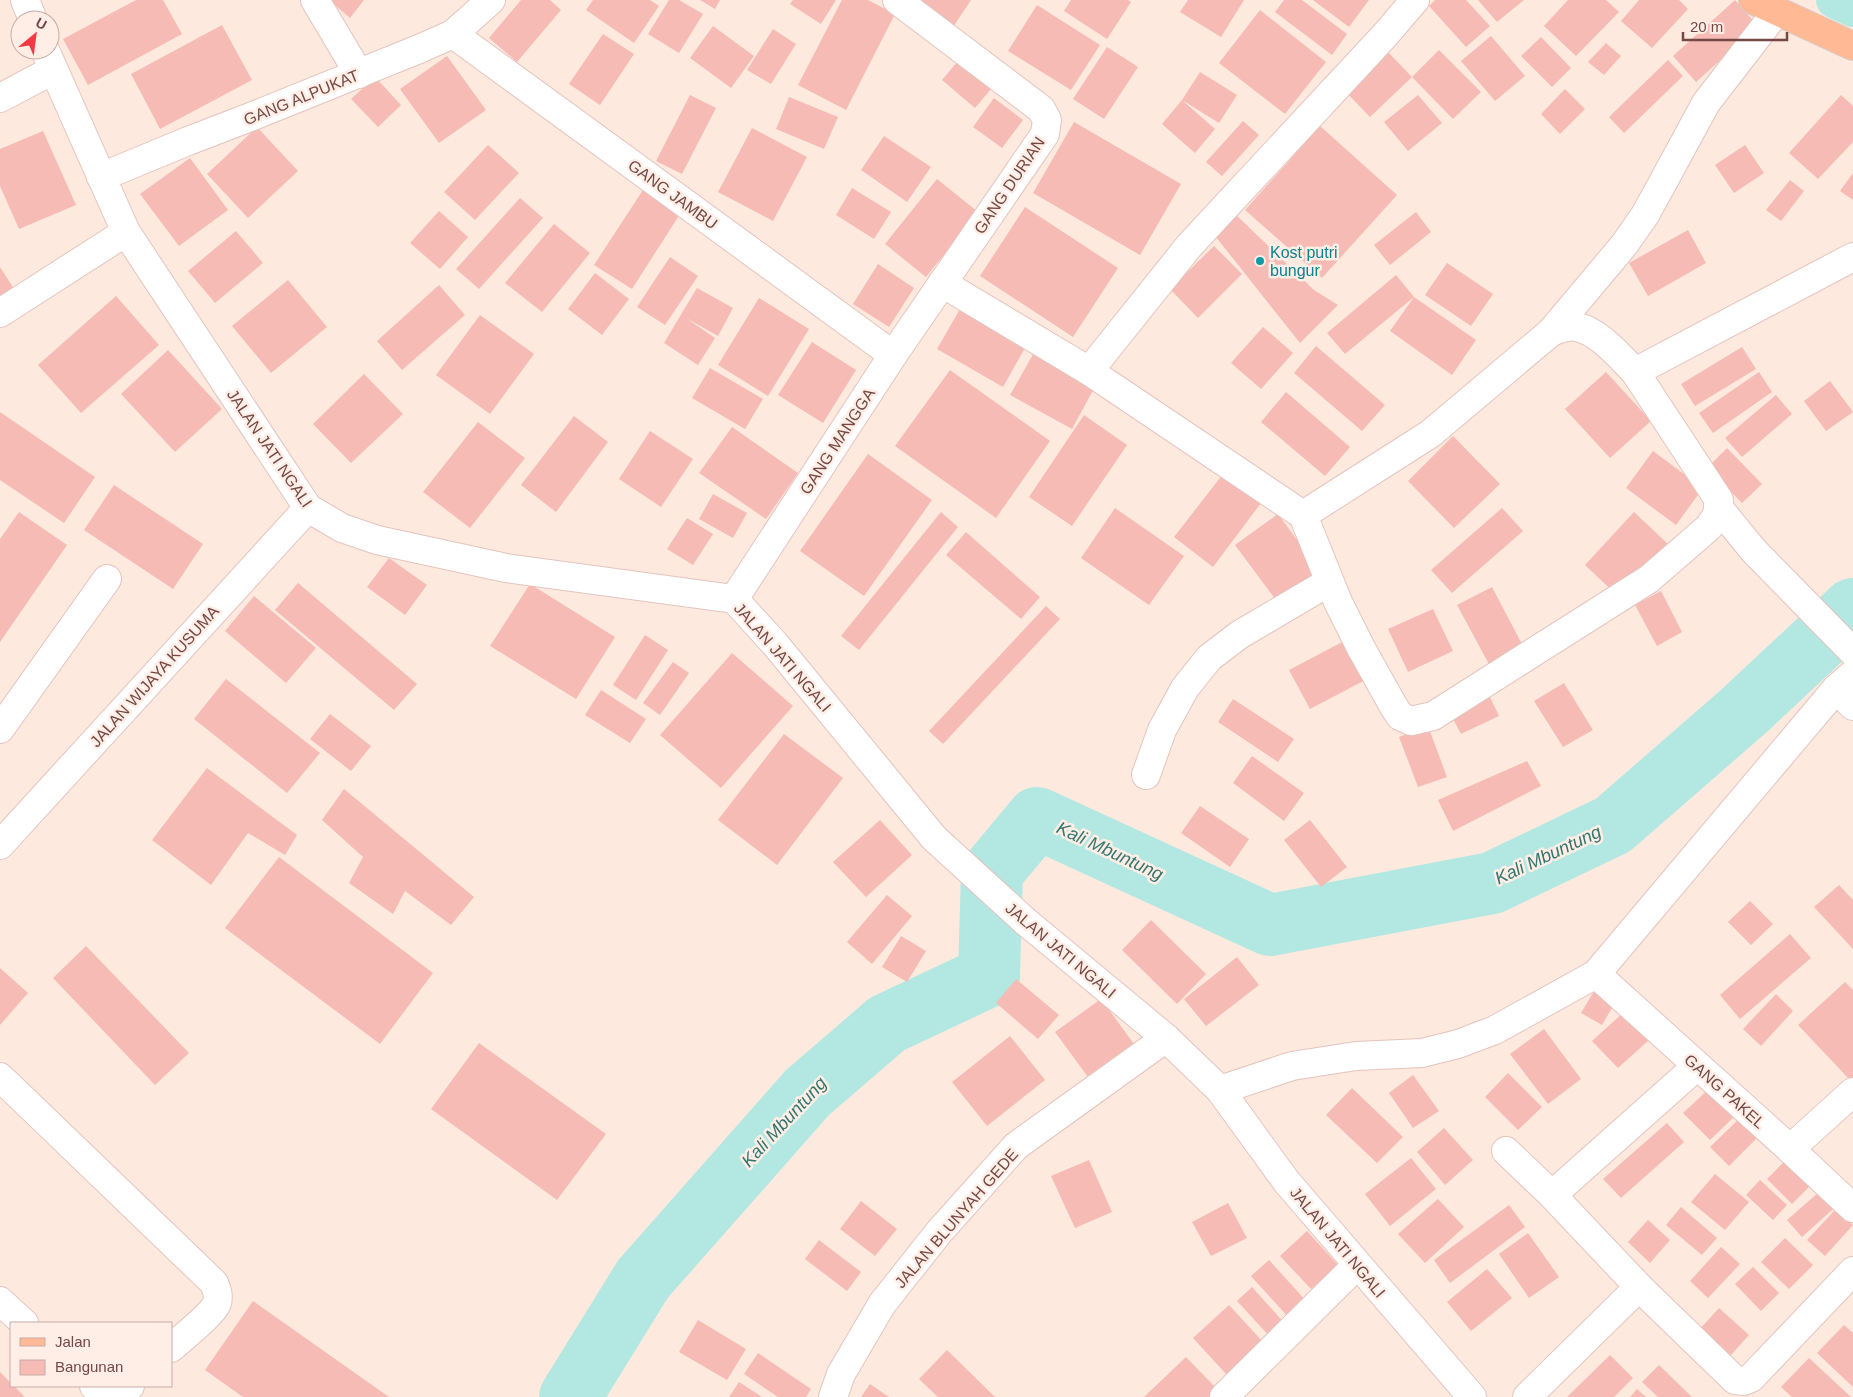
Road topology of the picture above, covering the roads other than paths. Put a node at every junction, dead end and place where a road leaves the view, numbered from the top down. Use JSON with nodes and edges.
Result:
{"nodes":[{"id":1,"x":315,"y":0,"type":"edge"},
{"id":2,"x":491,"y":0,"type":"edge"},
{"id":3,"x":1414,"y":0,"type":"edge"},
{"id":4,"x":904,"y":2,"type":"edge"},
{"id":5,"x":1765,"y":5,"type":"edge"},
{"id":6,"x":453,"y":34,"type":"junction"},
{"id":7,"x":1853,"y":46,"type":"edge"},
{"id":8,"x":49,"y":60,"type":"edge"},
{"id":9,"x":359,"y":74,"type":"junction"},
{"id":10,"x":0,"y":98,"type":"edge"},
{"id":11,"x":101,"y":177,"type":"junction"},
{"id":12,"x":126,"y":232,"type":"junction"},
{"id":13,"x":1853,"y":258,"type":"edge"},
{"id":14,"x":942,"y":283,"type":"junction"},
{"id":15,"x":0,"y":314,"type":"edge"},
{"id":16,"x":1551,"y":332,"type":"junction"},
{"id":17,"x":893,"y":355,"type":"junction"},
{"id":18,"x":1090,"y":371,"type":"junction"},
{"id":19,"x":1635,"y":372,"type":"junction"},
{"id":20,"x":1718,"y":507,"type":"junction"},
{"id":21,"x":308,"y":508,"type":"junction"},
{"id":22,"x":1303,"y":515,"type":"junction"},
{"id":23,"x":107,"y":578,"type":"dead end"},
{"id":24,"x":1329,"y":582,"type":"junction"},
{"id":25,"x":734,"y":599,"type":"junction"},
{"id":26,"x":1849,"y":674,"type":"edge"},
{"id":27,"x":0,"y":729,"type":"edge"},
{"id":28,"x":1146,"y":775,"type":"dead end"},
{"id":29,"x":0,"y":845,"type":"edge"},
{"id":30,"x":1596,"y":974,"type":"junction"},
{"id":31,"x":1166,"y":1038,"type":"junction"},
{"id":32,"x":1697,"y":1066,"type":"junction"},
{"id":33,"x":0,"y":1077,"type":"edge"},
{"id":34,"x":1220,"y":1090,"type":"junction"},
{"id":35,"x":1853,"y":1092,"type":"edge"},
{"id":36,"x":1790,"y":1148,"type":"junction"},
{"id":37,"x":1506,"y":1151,"type":"dead end"},
{"id":38,"x":1552,"y":1195,"type":"junction"},
{"id":39,"x":1853,"y":1208,"type":"edge"},
{"id":40,"x":1357,"y":1265,"type":"junction"},
{"id":41,"x":1853,"y":1271,"type":"edge"},
{"id":42,"x":1639,"y":1287,"type":"junction"},
{"id":43,"x":0,"y":1301,"type":"edge"},
{"id":44,"x":23,"y":1322,"type":"edge"},
{"id":45,"x":172,"y":1347,"type":"edge"},
{"id":46,"x":95,"y":1387,"type":"edge"},
{"id":47,"x":129,"y":1387,"type":"edge"},
{"id":48,"x":833,"y":1397,"type":"edge"},
{"id":49,"x":1224,"y":1397,"type":"edge"},
{"id":50,"x":1472,"y":1397,"type":"edge"},
{"id":51,"x":1527,"y":1397,"type":"edge"}],
"edges":[{"from":1,"to":9,"type":"street"},
{"from":2,"to":6,"type":"street","name":"GANG ALPUKAT"},
{"from":3,"to":18,"type":"street"},
{"from":4,"to":14,"type":"street","name":"GANG DURIAN"},
{"from":5,"to":7,"type":"main road"},
{"from":5,"to":16,"type":"street"},
{"from":6,"to":9,"type":"street","name":"GANG ALPUKAT"},
{"from":6,"to":17,"type":"street","name":"GANG JAMBU"},
{"from":8,"to":10,"type":"street"},
{"from":8,"to":11,"type":"street","name":"JALAN JATI NGALI"},
{"from":9,"to":11,"type":"street","name":"GANG ALPUKAT"},
{"from":11,"to":12,"type":"street","name":"JALAN JATI NGALI"},
{"from":12,"to":15,"type":"street"},
{"from":12,"to":21,"type":"street","name":"JALAN JATI NGALI"},
{"from":13,"to":19,"type":"street"},
{"from":14,"to":17,"type":"street","name":"GANG MANGGA"},
{"from":14,"to":18,"type":"street"},
{"from":16,"to":19,"type":"street"},
{"from":16,"to":22,"type":"street"},
{"from":17,"to":25,"type":"street","name":"GANG MANGGA"},
{"from":18,"to":22,"type":"street"},
{"from":19,"to":20,"type":"street"},
{"from":20,"to":24,"type":"street"},
{"from":20,"to":26,"type":"street"},
{"from":21,"to":25,"type":"street","name":"JALAN JATI NGALI"},
{"from":21,"to":29,"type":"street","name":"JALAN WIJAYA KUSUMA"},
{"from":22,"to":24,"type":"street"},
{"from":23,"to":27,"type":"street"},
{"from":24,"to":28,"type":"street"},
{"from":25,"to":31,"type":"street","name":"JALAN JATI NGALI"},
{"from":26,"to":30,"type":"street"},
{"from":30,"to":32,"type":"street","name":"GANG PAKEL"},
{"from":30,"to":34,"type":"street"},
{"from":31,"to":34,"type":"street","name":"JALAN JATI NGALI"},
{"from":31,"to":48,"type":"street","name":"JALAN BLUNYAH GEDE"},
{"from":32,"to":36,"type":"street","name":"GANG PAKEL"},
{"from":32,"to":38,"type":"street"},
{"from":33,"to":45,"type":"street"},
{"from":34,"to":40,"type":"street","name":"JALAN JATI NGALI"},
{"from":35,"to":36,"type":"street"},
{"from":36,"to":39,"type":"street","name":"GANG PAKEL"},
{"from":37,"to":38,"type":"street"},
{"from":38,"to":42,"type":"street"},
{"from":40,"to":49,"type":"street"},
{"from":40,"to":50,"type":"street","name":"JALAN JATI NGALI"},
{"from":41,"to":42,"type":"street"},
{"from":42,"to":51,"type":"street"},
{"from":43,"to":44,"type":"street"},
{"from":46,"to":47,"type":"street"}]}
